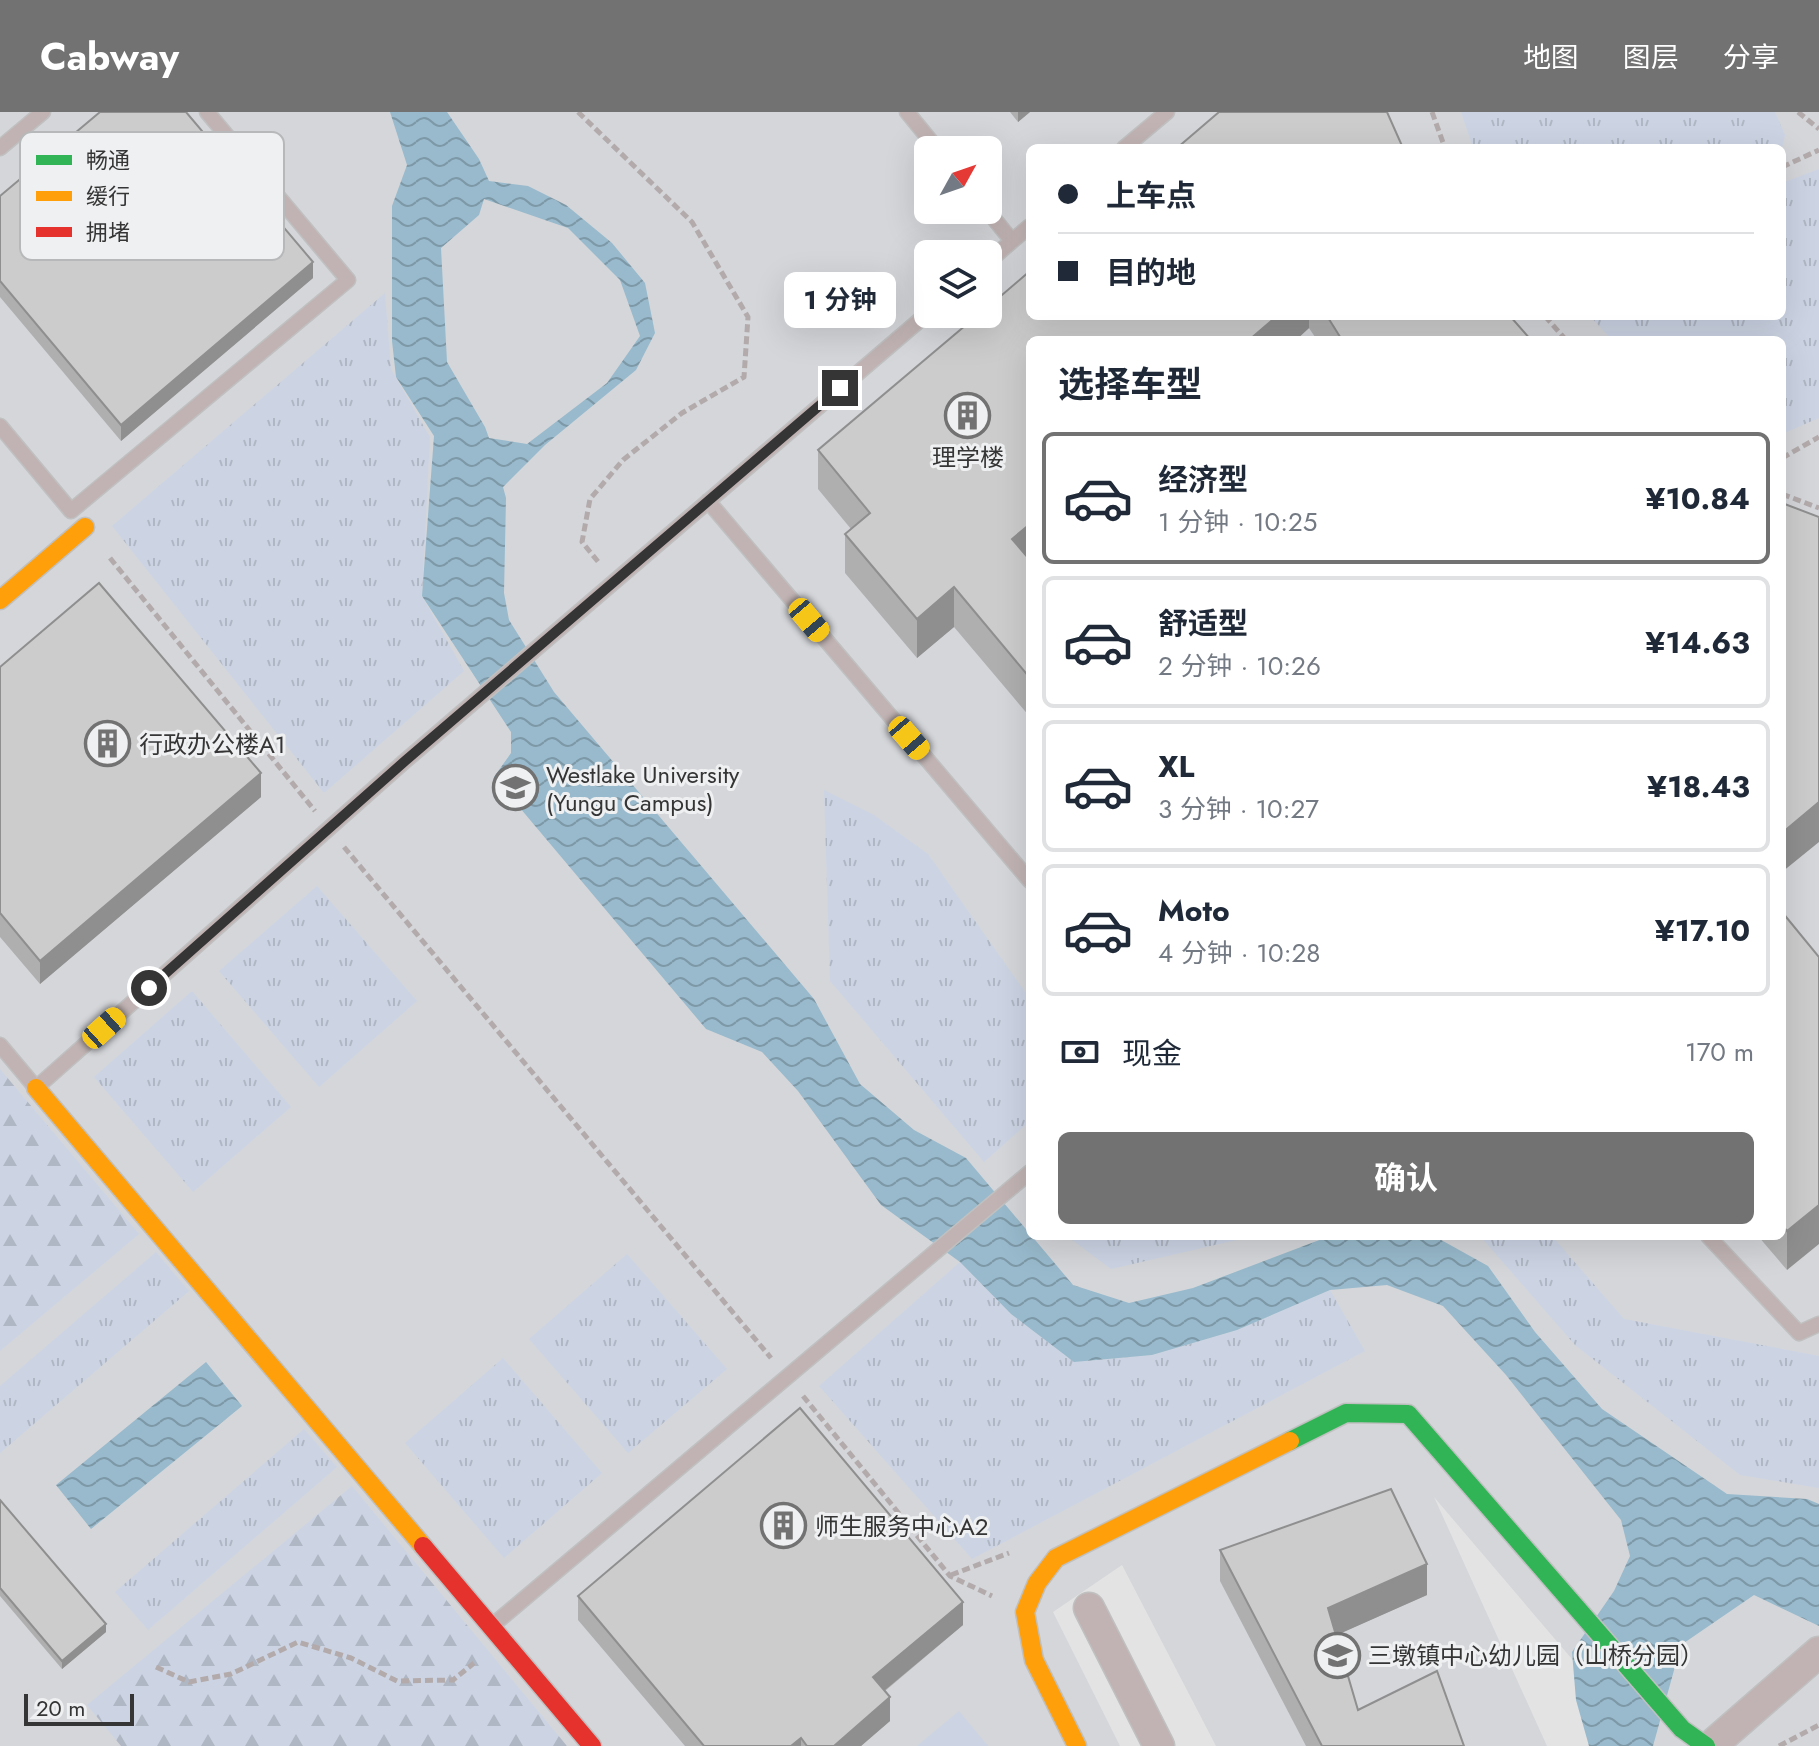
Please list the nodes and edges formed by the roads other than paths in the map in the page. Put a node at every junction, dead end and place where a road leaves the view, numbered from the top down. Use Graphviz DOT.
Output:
graph roads {
  1 [pos="43,112"];
  2 [pos="207,112"];
  3 [pos="907,112"];
  4 [pos="1167,112"];
  5 [pos="224,132"];
  6 [pos="927,136"];
  7 [pos="1129,144"];
  8 [pos="0,148"];
  9 [pos="284,204"];
  10 [pos="998,224"];
  11 [pos="1026,229"];
  12 [pos="1012,241"];
  13 [pos="1002,250"];
  14 [pos="914,325"];
  15 [pos="0,426"];
  16 [pos="708,501"];
  17 [pos="85,527"];
  18 [pos="0,600"];
  19 [pos="1026,876"];
  20 [pos="0,1045"];
  21 [pos="36,1088"];
  22 [pos="1026,1175"];
  23 [pos="1712,1240"];
  24 [pos="1819,1324"];
  25 [pos="1089,1608"];
  26 [pos="498,1632"];
  27 [pos="1817,1654"];
  28 [pos="592,1746"];
  29 [pos="1077,1746"];
  30 [pos="1159,1746"];
  31 [pos="1708,1746"];
  1 -- 8 [label="lane"];
  2 -- 5 [label="lane"];
  3 -- 6 [label="lane"];
  4 -- 7 [label="lane"];
  9 -- 15 [label="lane"];
  10 -- 12 [label="lane"];
  11 -- 12 [label="lane"];
  12 -- 13 [label="lane"];
  14 -- 16 [label="lane"];
  16 -- 19 [label="lane"];
  16 -- 21 [label="lane"];
  17 -- 18 [label="street"];
  20 -- 21 [label="lane"];
  21 -- 26 [label="street"];
  22 -- 26 [label="lane"];
  23 -- 24 [label="lane"];
  25 -- 30 [label="street"];
  26 -- 28 [label="street"];
  27 -- 31 [label="street"];
  29 -- 31 [label="street"];
}
